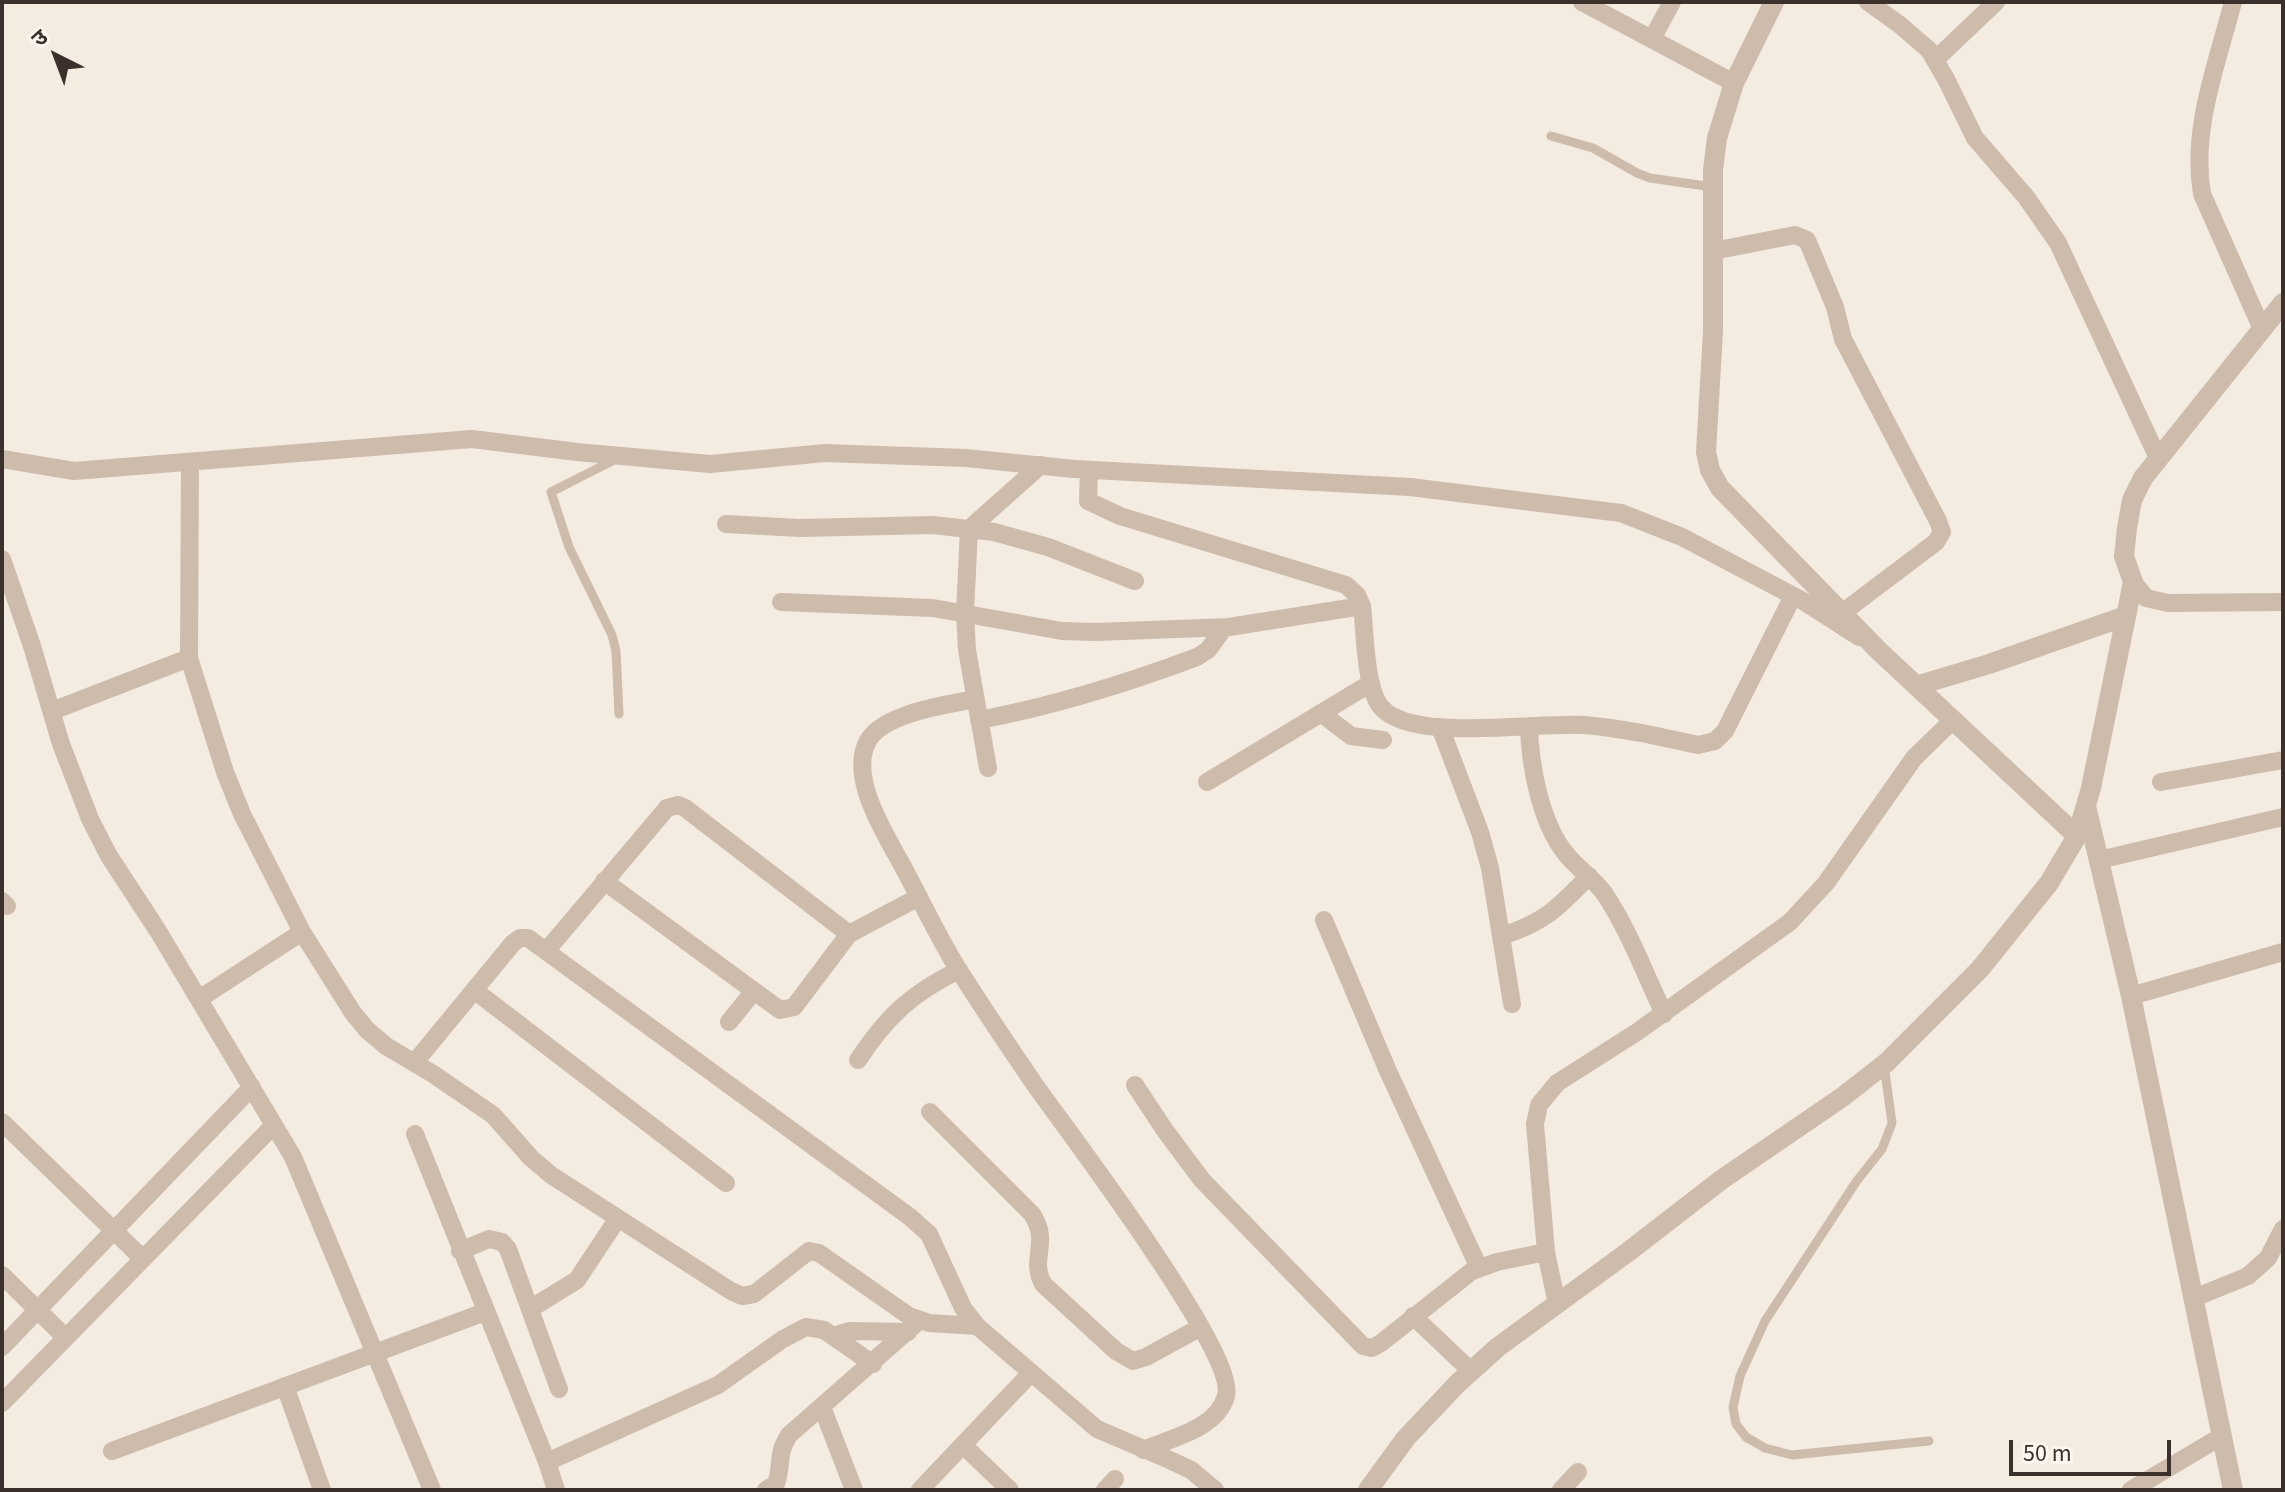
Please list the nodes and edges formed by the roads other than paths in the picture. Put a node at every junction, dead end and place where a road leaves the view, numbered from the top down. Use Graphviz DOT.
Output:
graph roads {
  1 [pos="1582,2"];
  2 [pos="1672,2"];
  3 [pos="1774,2"];
  4 [pos="1868,2"];
  5 [pos="1996,2"];
  6 [pos="2233,2"];
  7 [pos="1652,39"];
  8 [pos="1935,60"];
  9 [pos="1734,83"];
  10 [pos="1551,136"];
  11 [pos="1713,187"];
  12 [pos="1713,251"];
  13 [pos="2283,303"];
  14 [pos="2262,329"];
  15 [pos="622,456"];
  16 [pos="2158,458"];
  17 [pos="2,459"];
  18 [pos="190,463"];
  19 [pos="1041,465"];
  20 [pos="1089,470"];
  21 [pos="726,524"];
  22 [pos="969,529"];
  23 [pos="2,559"];
  24 [pos="1135,581"];
  25 [pos="2133,582"];
  26 [pos="1793,596"];
  27 [pos="781,602"];
  28 [pos="2283,602"];
  29 [pos="1362,606"];
  30 [pos="965,613"];
  31 [pos="1842,613"];
  32 [pos="2126,616"];
  33 [pos="1224,628"];
  34 [pos="1878,650"];
  35 [pos="189,658"];
  36 [pos="1371,683"];
  37 [pos="1919,685"];
  38 [pos="975,699"];
  39 [pos="52,711"];
  40 [pos="1321,713"];
  41 [pos="619,714"];
  42 [pos="979,720"];
  43 [pos="1953,720"];
  44 [pos="1529,726"];
  45 [pos="1440,727"];
  46 [pos="1383,740"];
  47 [pos="2283,760"];
  48 [pos="988,768"];
  49 [pos="1207,782"];
  50 [pos="2161,782"];
  51 [pos="2086,806"];
  52 [pos="2283,817"];
  53 [pos="2077,836"];
  54 [pos="2099,860"];
  55 [pos="1589,876"];
  56 [pos="604,881"];
  57 [pos="919,897"];
  58 [pos="1324,920"];
  59 [pos="302,932"];
  60 [pos="849,934"];
  61 [pos="1502,936"];
  62 [pos="547,950"];
  63 [pos="2283,952"];
  64 [pos="959,970"];
  65 [pos="474,990"];
  66 [pos="754,991"];
  67 [pos="2131,996"];
  68 [pos="199,999"];
  69 [pos="1512,1004"];
  70 [pos="1664,1014"];
  71 [pos="729,1022"];
  72 [pos="858,1060"];
  73 [pos="415,1062"];
  74 [pos="1884,1065"];
  75 [pos="1135,1085"];
  76 [pos="252,1087"];
  77 [pos="930,1112"];
  78 [pos="2,1122"];
  79 [pos="274,1125"];
  80 [pos="415,1134"];
  81 [pos="726,1183"];
  82 [pos="618,1218"];
  83 [pos="2283,1229"];
  84 [pos="115,1230"];
  85 [pos="460,1251"];
  86 [pos="1546,1252"];
  87 [pos="142,1258"];
  88 [pos="1479,1268"];
  89 [pos="2,1275"];
  90 [pos="2194,1298"];
  91 [pos="1557,1304"];
  92 [pos="963,1308"];
  93 [pos="530,1309"];
  94 [pos="38,1310"];
  95 [pos="485,1312"];
  96 [pos="1413,1316"];
  97 [pos="919,1325"];
  98 [pos="977,1326"];
  99 [pos="1201,1327"];
  100 [pos="833,1336"];
  101 [pos="65,1337"];
  102 [pos="2,1347"];
  103 [pos="374,1353"];
  104 [pos="873,1364"];
  105 [pos="1471,1371"];
  106 [pos="1031,1373"];
  107 [pos="285,1386"];
  108 [pos="559,1389"];
  109 [pos="2,1403"];
  110 [pos="822,1407"];
  111 [pos="2222,1436"];
  112 [pos="1929,1441"];
  113 [pos="964,1446"];
  114 [pos="1143,1450"];
  115 [pos="112,1451"];
  116 [pos="547,1462"];
  117 [pos="1578,1472"];
  118 [pos="322,1490"];
  119 [pos="432,1490"];
  120 [pos="556,1490"];
  121 [pos="766,1490"];
  122 [pos="854,1490"];
  123 [pos="920,1490"];
  124 [pos="1010,1490"];
  125 [pos="1215,1490"];
  126 [pos="1368,1490"];
  127 [pos="1561,1490"];
  128 [pos="2131,1490"];
  129 [pos="2233,1490"];
  1 -- 7 [label="street"];
  2 -- 7 [label="street"];
  3 -- 9 [label="street"];
  4 -- 8 [label="street"];
  5 -- 8 [label="street"];
  6 -- 14 [label="street"];
  7 -- 9 [label="street"];
  8 -- 16 [label="street"];
  9 -- 11 [label="street"];
  10 -- 11 [label="lane"];
  11 -- 12 [label="street"];
  12 -- 31 [label="street"];
  12 -- 31 [label="street"];
  13 -- 14 [label="street"];
  14 -- 16 [label="street"];
  15 -- 18 [label="street"];
  15 -- 19 [label="street"];
  15 -- 41 [label="lane"];
  16 -- 25 [label="street"];
  17 -- 18 [label="street"];
  18 -- 35 [label="street"];
  19 -- 20 [label="street"];
  19 -- 22 [label="street"];
  20 -- 26 [label="street"];
  20 -- 29 [label="street"];
  21 -- 22 [label="street"];
  22 -- 24 [label="street"];
  22 -- 30 [label="street"];
  23 -- 39 [label="street"];
  25 -- 28 [label="street"];
  25 -- 32 [label="street"];
  26 -- 34 [label="street"];
  26 -- 44 [label="street"];
  27 -- 30 [label="street"];
  29 -- 33 [label="street"];
  29 -- 36 [label="street"];
  30 -- 33 [label="street"];
  30 -- 38 [label="street"];
  31 -- 34 [label="street"];
  32 -- 37 [label="street"];
  32 -- 51 [label="street"];
  33 -- 42 [label="street"];
  34 -- 37 [label="street"];
  35 -- 39 [label="street"];
  35 -- 59 [label="street"];
  36 -- 40 [label="street"];
  36 -- 45 [label="street"];
  37 -- 43 [label="street"];
  38 -- 42 [label="street"];
  38 -- 57 [label="street"];
  39 -- 68 [label="street"];
  40 -- 46 [label="street"];
  40 -- 49 [label="street"];
  42 -- 48 [label="street"];
  43 -- 53 [label="street"];
  43 -- 70 [label="street"];
  44 -- 45 [label="street"];
  44 -- 55 [label="street"];
  45 -- 61 [label="street"];
  47 -- 50 [label="street"];
  51 -- 53 [label="street"];
  51 -- 54 [label="street"];
  52 -- 54 [label="street"];
  53 -- 74 [label="street"];
  54 -- 67 [label="street"];
  55 -- 61 [label="street"];
  55 -- 70 [label="street"];
  56 -- 60 [label="street"];
  56 -- 62 [label="street"];
  56 -- 66 [label="street"];
  57 -- 60 [label="street"];
  57 -- 64 [label="street"];
  58 -- 88 [label="street"];
  59 -- 68 [label="street"];
  59 -- 73 [label="street"];
  60 -- 66 [label="street"];
  61 -- 69 [label="street"];
  62 -- 65 [label="street"];
  62 -- 92 [label="street"];
  63 -- 67 [label="street"];
  64 -- 72 [label="street"];
  64 -- 99 [label="street"];
  65 -- 73 [label="street"];
  65 -- 81 [label="street"];
  66 -- 71 [label="street"];
  67 -- 90 [label="street"];
  68 -- 76 [label="street"];
  70 -- 86 [label="street"];
  73 -- 82 [label="street"];
  74 -- 91 [label="street"];
  74 -- 112 [label="lane"];
  75 -- 96 [label="street"];
  76 -- 79 [label="street"];
  76 -- 84 [label="street"];
  77 -- 99 [label="street"];
  78 -- 84 [label="street"];
  79 -- 87 [label="street"];
  79 -- 103 [label="street"];
  80 -- 85 [label="street"];
  82 -- 93 [label="street"];
  82 -- 97 [label="street"];
  83 -- 90 [label="street"];
  84 -- 87 [label="street"];
  84 -- 94 [label="street"];
  85 -- 93 [label="street"];
  85 -- 95 [label="street"];
  86 -- 88 [label="street"];
  86 -- 91 [label="street"];
  87 -- 101 [label="street"];
  88 -- 96 [label="street"];
  89 -- 94 [label="street"];
  90 -- 111 [label="street"];
  91 -- 105 [label="street"];
  92 -- 97 [label="street"];
  92 -- 98 [label="street"];
  93 -- 108 [label="street"];
  94 -- 101 [label="street"];
  94 -- 102 [label="street"];
  95 -- 103 [label="street"];
  95 -- 116 [label="street"];
  96 -- 105 [label="street"];
  97 -- 98 [label="street"];
  97 -- 100 [label="street"];
  97 -- 104 [label="street"];
  98 -- 106 [label="street"];
  99 -- 114 [label="street"];
  100 -- 104 [label="street"];
  100 -- 116 [label="street"];
  101 -- 109 [label="street"];
  103 -- 107 [label="street"];
  103 -- 119 [label="street"];
  104 -- 110 [label="street"];
  105 -- 126 [label="street"];
  106 -- 113 [label="street"];
  106 -- 114 [label="street"];
  107 -- 115 [label="street"];
  107 -- 118 [label="street"];
  110 -- 121 [label="street"];
  110 -- 122 [label="street"];
  111 -- 128 [label="street"];
  111 -- 129 [label="street"];
  113 -- 123 [label="street"];
  113 -- 124 [label="street"];
  114 -- 125 [label="street"];
  116 -- 120 [label="street"];
  117 -- 127 [label="street"];
}
